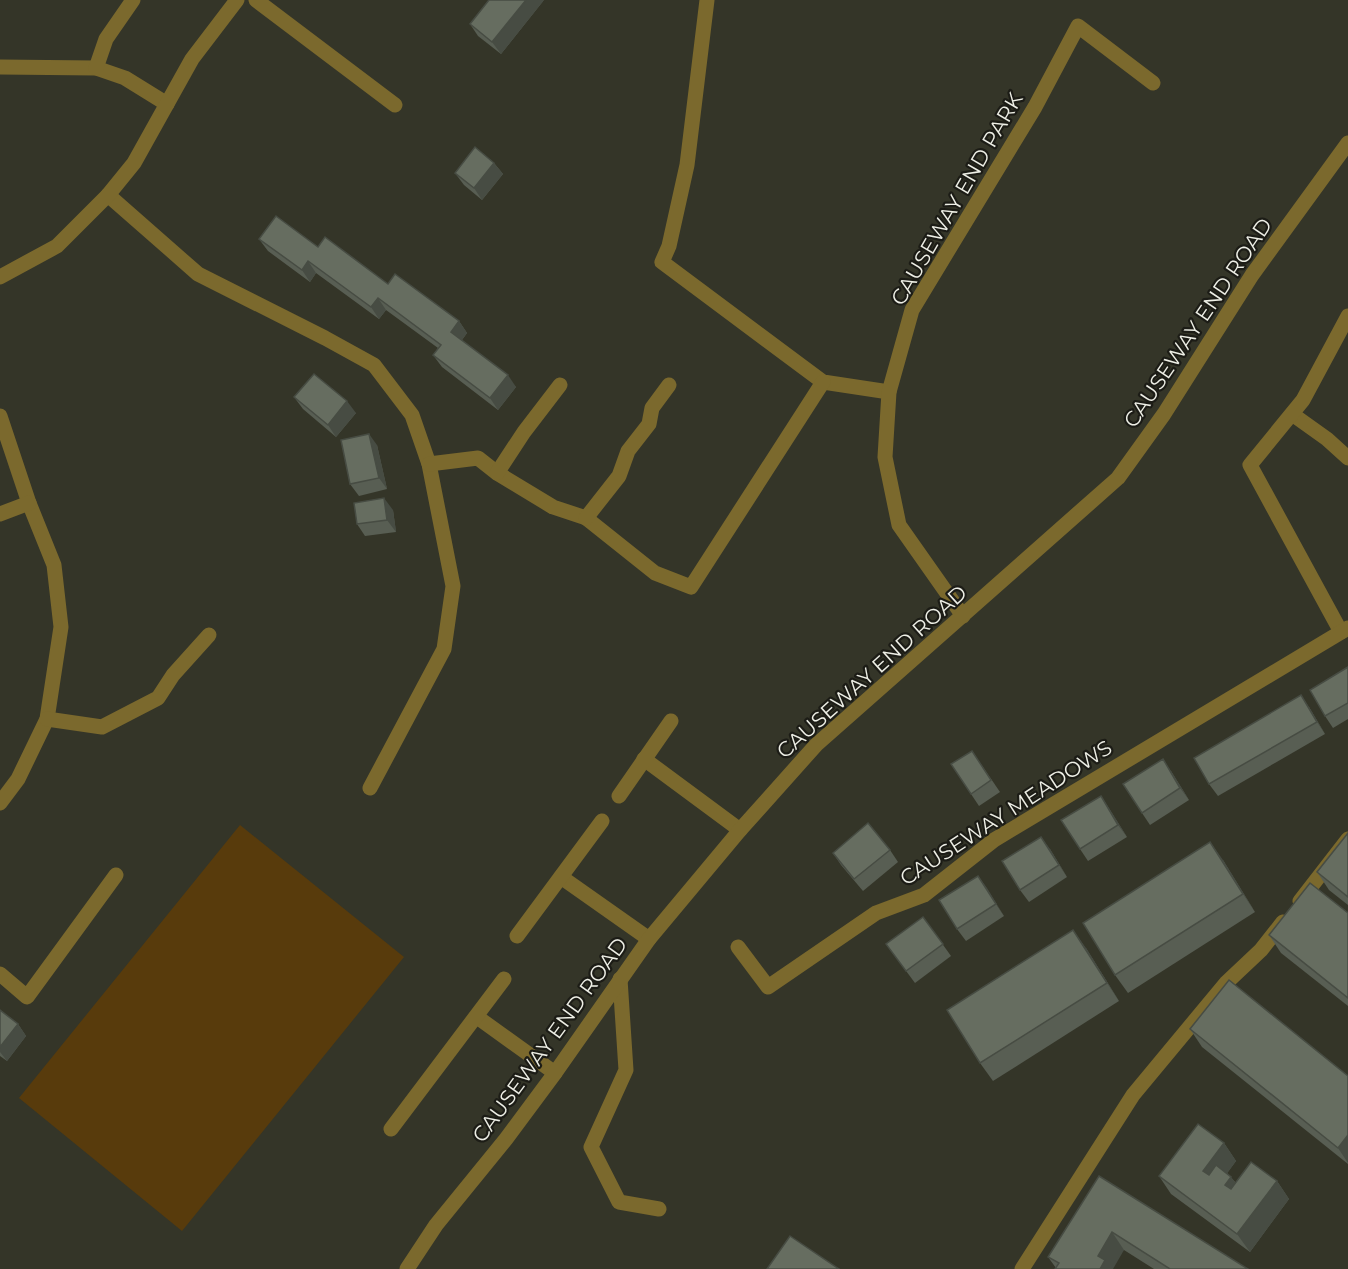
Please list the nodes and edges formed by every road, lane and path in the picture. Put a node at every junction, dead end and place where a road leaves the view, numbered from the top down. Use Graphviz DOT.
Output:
graph roads {
  1 [pos="133,0"];
  2 [pos="237,0"];
  3 [pos="256,0"];
  4 [pos="707,0"];
  5 [pos="0,67"];
  6 [pos="96,68"];
  7 [pos="1153,83"];
  8 [pos="167,104"];
  9 [pos="395,105"];
  10 [pos="1348,143"];
  11 [pos="108,195"];
  12 [pos="0,277"];
  13 [pos="1348,316"];
  14 [pos="823,382"];
  15 [pos="560,385"];
  16 [pos="669,385"];
  17 [pos="890,392"];
  18 [pos="1292,414"];
  19 [pos="0,416"];
  20 [pos="1348,458"];
  21 [pos="429,464"];
  22 [pos="497,473"];
  23 [pos="29,503"];
  24 [pos="0,514"];
  25 [pos="586,518"];
  26 [pos="963,616"];
  27 [pos="1345,630"];
  28 [pos="209,636"];
  29 [pos="47,720"];
  30 [pos="671,720"];
  31 [pos="644,759"];
  32 [pos="370,788"];
  33 [pos="619,796"];
  34 [pos="0,803"];
  35 [pos="602,821"];
  36 [pos="740,830"];
  37 [pos="1348,839"];
  38 [pos="116,875"];
  39 [pos="561,877"];
  40 [pos="517,936"];
  41 [pos="649,939"];
  42 [pos="738,947"];
  43 [pos="0,974"];
  44 [pos="504,979"];
  45 [pos="620,979"];
  46 [pos="477,1017"];
  47 [pos="555,1073"];
  48 [pos="392,1129"];
  49 [pos="659,1209"];
  50 [pos="407,1269"];
  51 [pos="1022,1269"];
  1 -- 6 [label="street"];
  2 -- 8 [label="street"];
  3 -- 9 [label="street"];
  4 -- 14 [label="street"];
  5 -- 6 [label="street"];
  6 -- 8 [label="street"];
  7 -- 17 [label="street, CAUSEWAY END PARK"];
  8 -- 11 [label="street"];
  10 -- 26 [label="street, CAUSEWAY END ROAD"];
  11 -- 12 [label="street"];
  11 -- 21 [label="street"];
  13 -- 18 [label="street, CAUSEWAY MEADOWS"];
  14 -- 17 [label="street"];
  14 -- 25 [label="street"];
  15 -- 22 [label="street"];
  16 -- 25 [label="street"];
  17 -- 26 [label="street, CAUSEWAY END PARK"];
  18 -- 20 [label="street"];
  18 -- 27 [label="street, CAUSEWAY MEADOWS"];
  19 -- 23 [label="street"];
  21 -- 22 [label="street"];
  21 -- 32 [label="street"];
  22 -- 25 [label="street"];
  23 -- 24 [label="street"];
  23 -- 29 [label="street"];
  26 -- 36 [label="street, CAUSEWAY END ROAD"];
  27 -- 42 [label="street, CAUSEWAY MEADOWS"];
  28 -- 29 [label="street"];
  29 -- 34 [label="street"];
  30 -- 31 [label="street"];
  31 -- 33 [label="street"];
  31 -- 36 [label="street"];
  35 -- 39 [label="street"];
  36 -- 41 [label="street, CAUSEWAY END ROAD"];
  37 -- 51 [label="street"];
  38 -- 43 [label="street"];
  39 -- 40 [label="street"];
  39 -- 41 [label="street"];
  41 -- 45 [label="street, CAUSEWAY END ROAD"];
  44 -- 46 [label="street"];
  45 -- 47 [label="street, CAUSEWAY END ROAD"];
  45 -- 49 [label="street"];
  46 -- 47 [label="street"];
  46 -- 48 [label="street"];
  47 -- 50 [label="street, CAUSEWAY END ROAD"];
}
